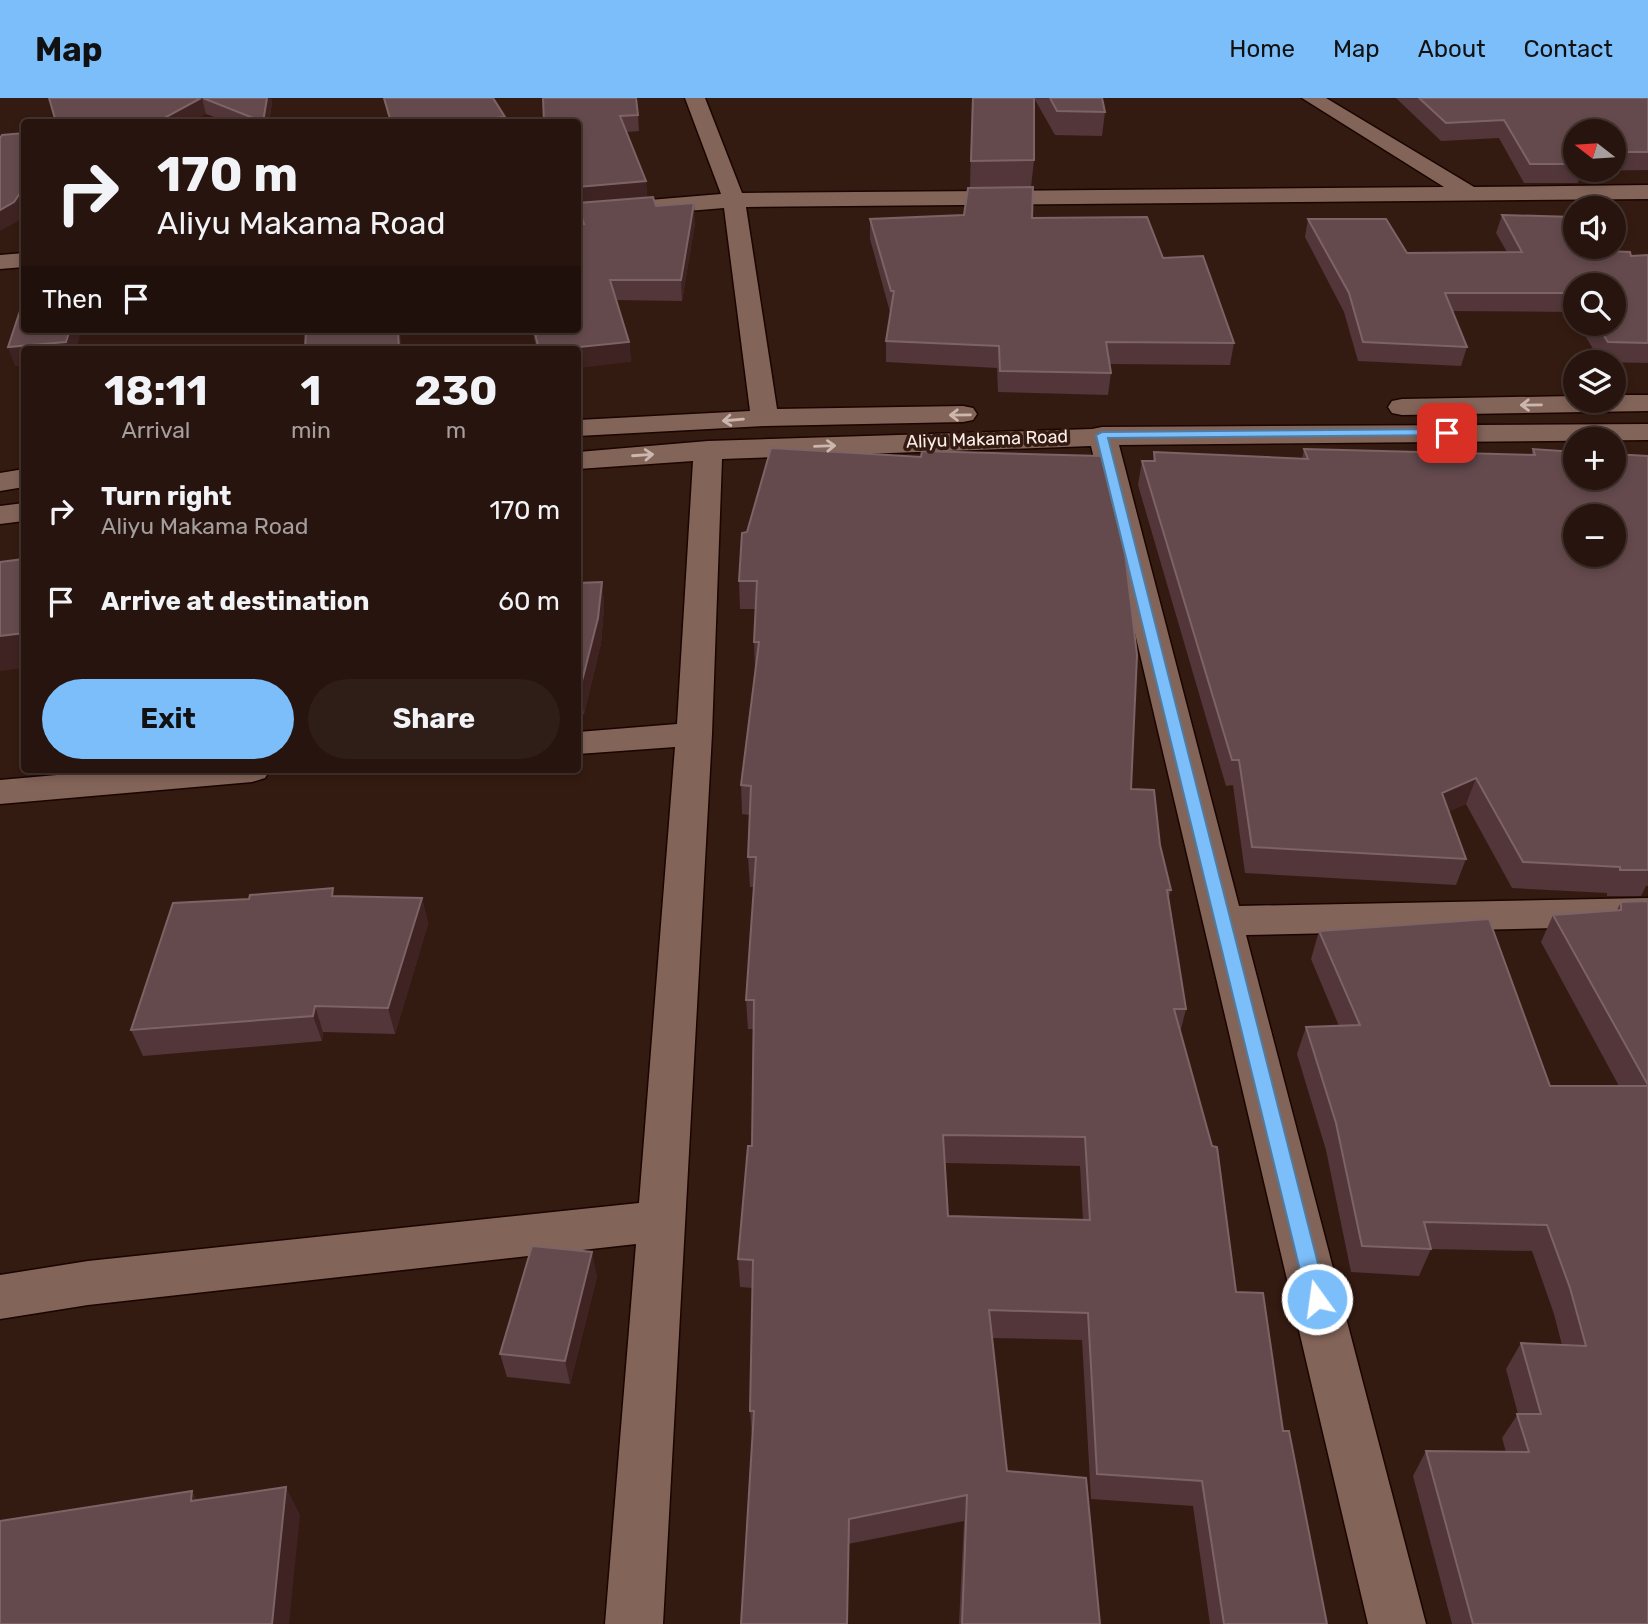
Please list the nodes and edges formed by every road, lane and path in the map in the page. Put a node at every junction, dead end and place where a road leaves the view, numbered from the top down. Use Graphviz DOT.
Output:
graph roads {
  1 [pos="695,98"];
  2 [pos="1312,98"];
  3 [pos="1467,192"];
  4 [pos="1648,192"];
  5 [pos="734,200"];
  6 [pos="581,214"];
  7 [pos="21,260"];
  8 [pos="0,262"];
  9 [pos="1626,403"];
  10 [pos="1648,403"];
  11 [pos="1563,404"];
  12 [pos="1380,407"];
  13 [pos="1310,408"];
  14 [pos="989,414"];
  15 [pos="1017,414"];
  16 [pos="765,418"];
  17 [pos="581,428"];
  18 [pos="1563,432"];
  19 [pos="1626,432"];
  20 [pos="1648,432"];
  21 [pos="1102,435"];
  22 [pos="708,450"];
  23 [pos="581,460"];
  24 [pos="21,478"];
  25 [pos="0,482"];
  26 [pos="21,512"];
  27 [pos="0,516"];
  28 [pos="694,734"];
  29 [pos="581,743"];
  30 [pos="217,773"];
  31 [pos="0,792"];
  32 [pos="1648,912"];
  33 [pos="1224,921"];
  34 [pos="662,1221"];
  35 [pos="0,1297"];
  36 [pos="635,1624"];
  37 [pos="1397,1624"];
  1 -- 5 [label="street"];
  2 -- 3 [label="street"];
  3 -- 4 [label="street"];
  3 -- 5 [label="street"];
  5 -- 6 [label="street"];
  5 -- 16 [label="street"];
  7 -- 8 [label="street"];
  9 -- 10 [label="street"];
  11 -- 12 [label="street, one-way"];
  13 -- 15 [label="street, Aliyu Makama Road"];
  14 -- 16 [label="street, Aliyu Makama Road, one-way"];
  16 -- 17 [label="street, Aliyu Makama Road, one-way"];
  18 -- 21 [label="street, Aliyu Makama Road"];
  19 -- 20 [label="street, Aliyu Makama Road"];
  22 -- 21 [label="street, Aliyu Makama Road, one-way"];
  21 -- 33 [label="street"];
  23 -- 22 [label="street, Aliyu Makama Road, one-way"];
  22 -- 28 [label="street"];
  24 -- 25 [label="street"];
  26 -- 27 [label="street"];
  28 -- 29 [label="street"];
  28 -- 34 [label="street"];
  30 -- 31 [label="street"];
  32 -- 33 [label="street"];
  33 -- 37 [label="street"];
  34 -- 35 [label="street"];
  34 -- 36 [label="street"];
}
